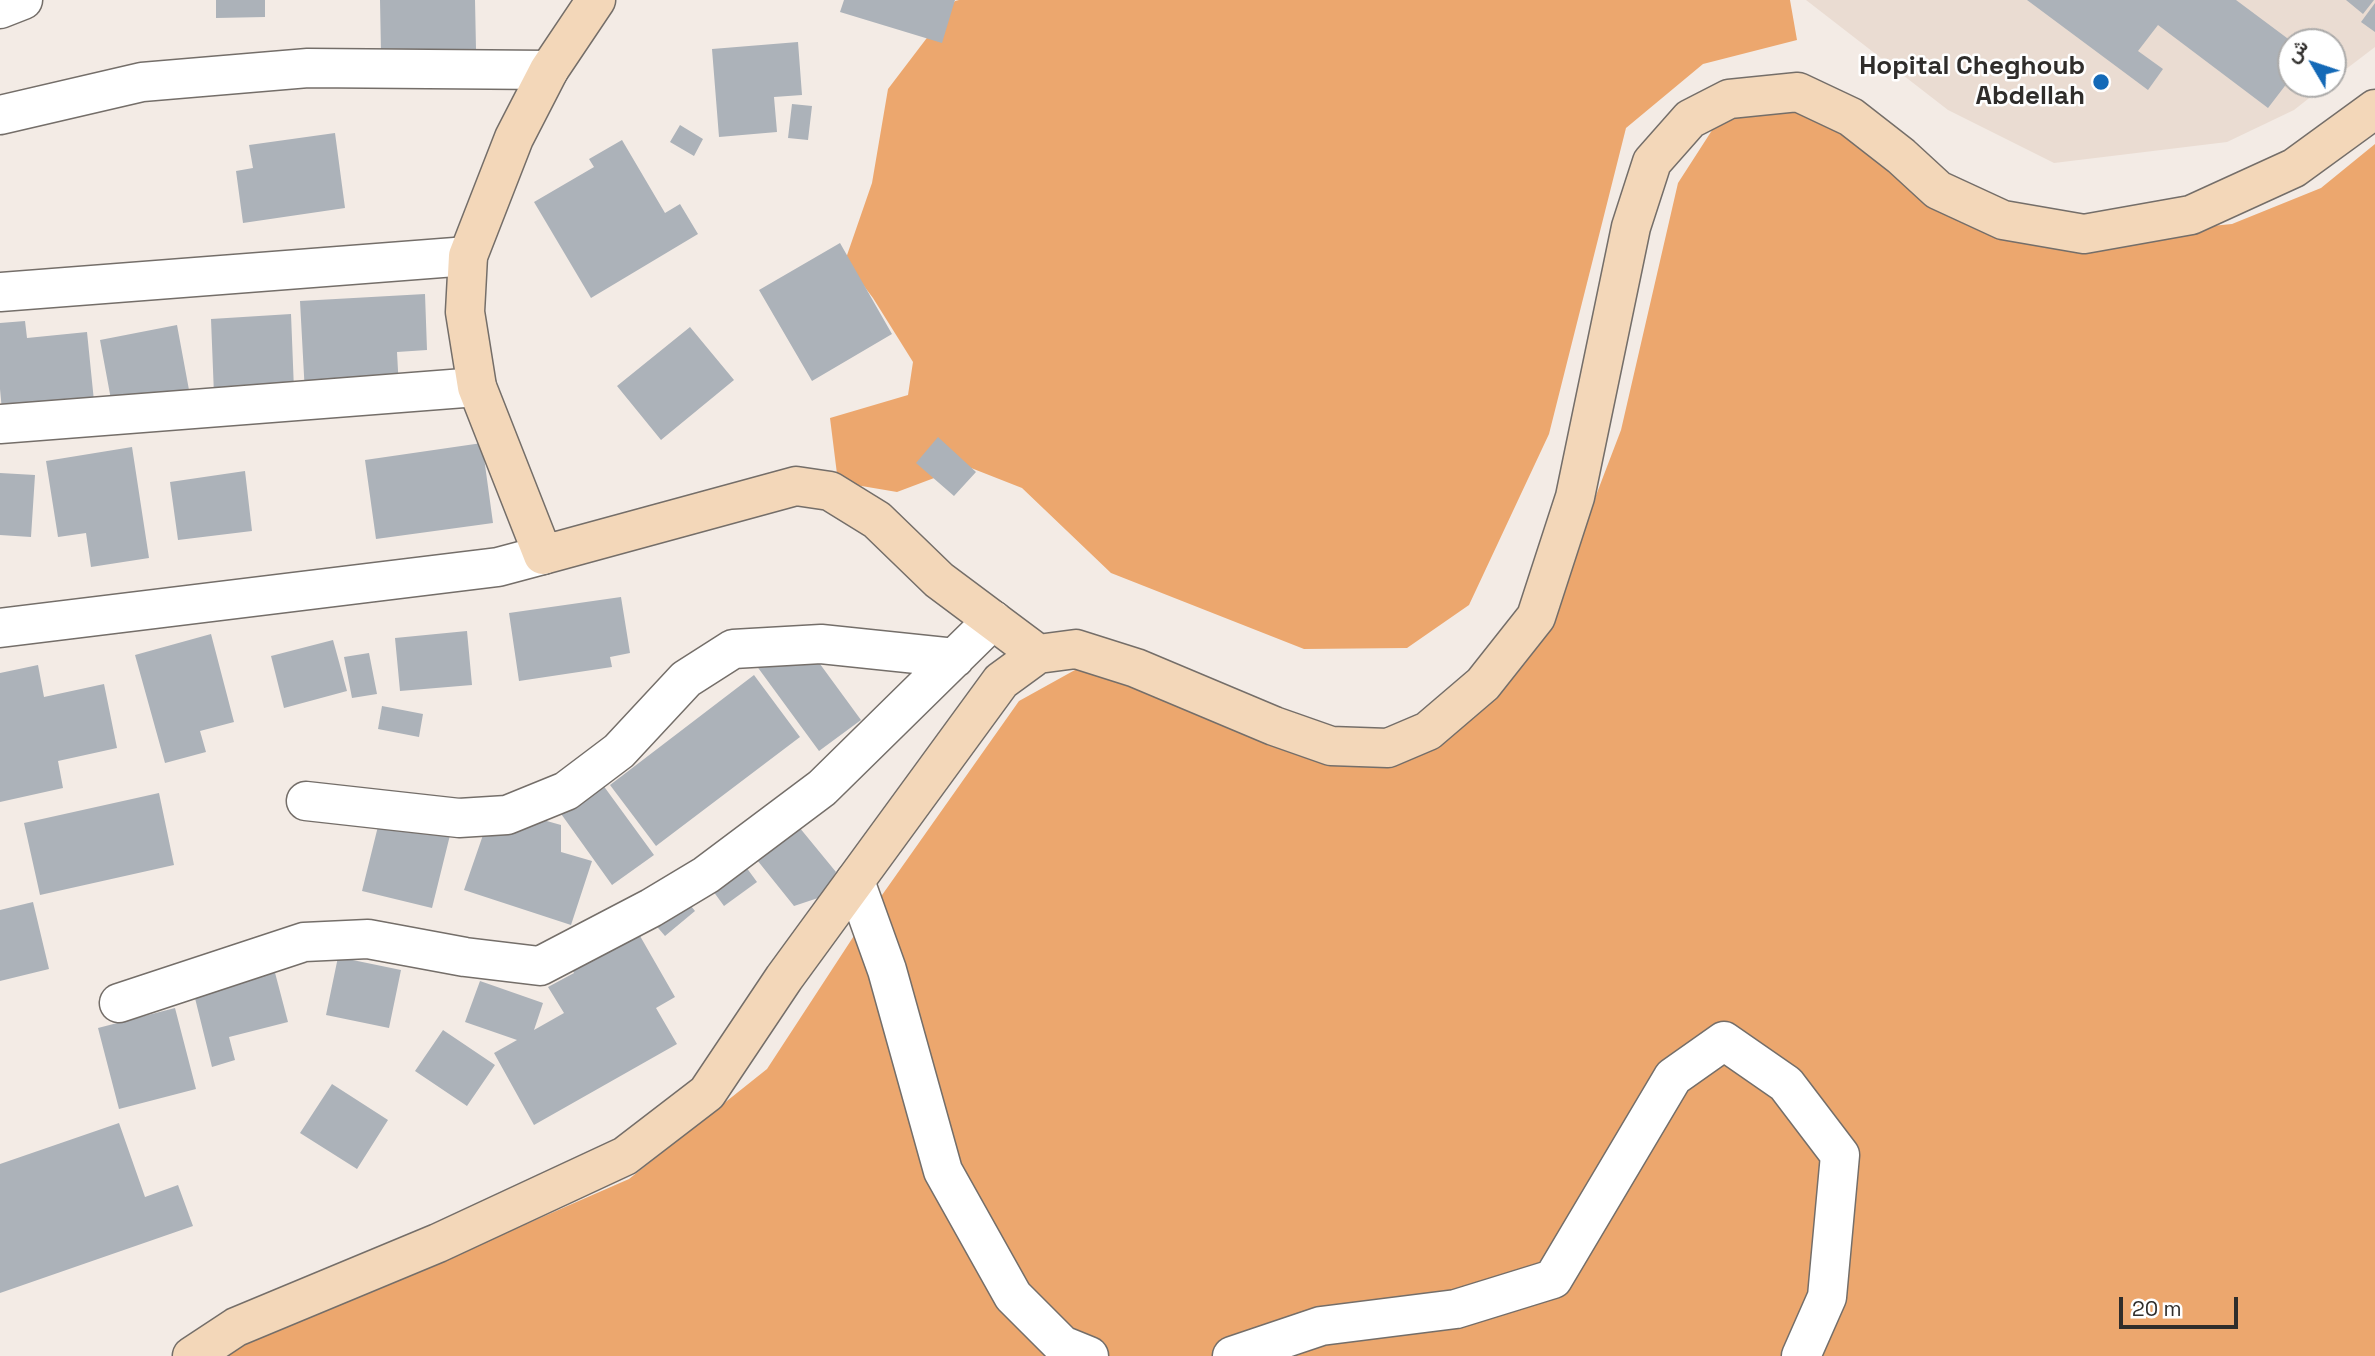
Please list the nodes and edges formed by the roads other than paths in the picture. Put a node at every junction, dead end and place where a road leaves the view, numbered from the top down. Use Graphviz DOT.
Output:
graph roads {
  1 [pos="23,0"];
  2 [pos="596,0"];
  3 [pos="0,9"];
  4 [pos="549,70"];
  5 [pos="2375,109"];
  6 [pos="0,115"];
  7 [pos="468,256"];
  8 [pos="0,292"];
  9 [pos="477,387"];
  10 [pos="0,424"];
  11 [pos="543,555"];
  12 [pos="993,620"];
  13 [pos="0,628"];
  14 [pos="1038,654"];
  15 [pos="955,658"];
  16 [pos="306,801"];
  17 [pos="855,881"];
  18 [pos="119,1003"];
  19 [pos="192,1356"];
  20 [pos="1089,1356"];
  21 [pos="1232,1356"];
  22 [pos="1801,1356"];
  1 -- 3 [label="street"];
  2 -- 4 [label="main road"];
  4 -- 6 [label="street"];
  4 -- 7 [label="main road"];
  5 -- 14 [label="main road"];
  7 -- 8 [label="street"];
  7 -- 9 [label="main road"];
  9 -- 10 [label="street"];
  9 -- 11 [label="main road"];
  11 -- 12 [label="main road"];
  11 -- 13 [label="street"];
  12 -- 14 [label="main road"];
  12 -- 15 [label="street"];
  14 -- 17 [label="main road"];
  15 -- 16 [label="street"];
  15 -- 18 [label="street"];
  17 -- 19 [label="main road"];
  17 -- 20 [label="street"];
  21 -- 22 [label="street"];
}
